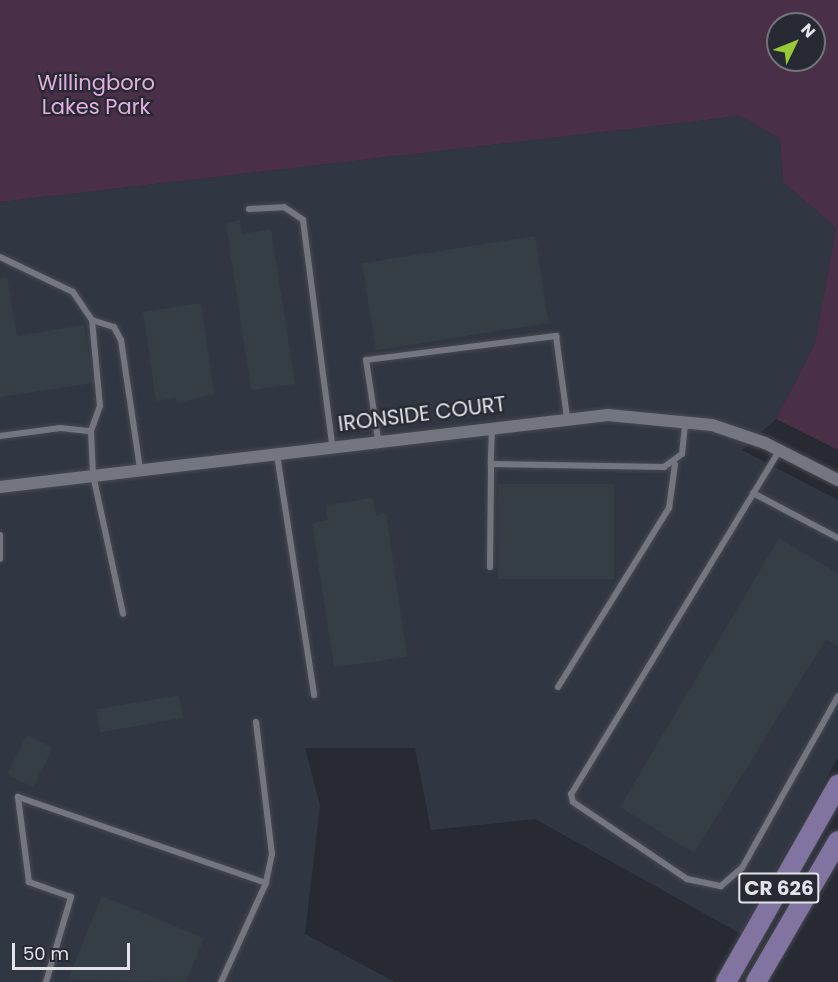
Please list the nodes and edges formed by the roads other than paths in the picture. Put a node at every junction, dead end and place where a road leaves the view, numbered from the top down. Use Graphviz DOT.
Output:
graph roads {
  1 [pos="249,209"];
  2 [pos="2,257"];
  3 [pos="92,320"];
  4 [pos="567,417"];
  5 [pos="686,419"];
  6 [pos="492,424"];
  7 [pos="91,431"];
  8 [pos="0,436"];
  9 [pos="378,438"];
  10 [pos="332,444"];
  11 [pos="779,450"];
  12 [pos="276,451"];
  13 [pos="491,464"];
  14 [pos="675,464"];
  15 [pos="140,469"];
  16 [pos="93,475"];
  17 [pos="838,480"];
  18 [pos="0,487"];
  19 [pos="753,493"];
  20 [pos="0,535"];
  21 [pos="838,538"];
  22 [pos="0,559"];
  23 [pos="490,567"];
  24 [pos="123,614"];
  25 [pos="558,687"];
  26 [pos="314,695"];
  27 [pos="838,696"];
  28 [pos="256,722"];
  29 [pos="838,785"];
  30 [pos="838,841"];
  31 [pos="266,883"];
  32 [pos="46,982"];
  33 [pos="221,982"];
  34 [pos="726,982"];
  35 [pos="756,982"];
  1 -- 10 [label="lane"];
  2 -- 3 [label="lane"];
  3 -- 7 [label="lane"];
  3 -- 15 [label="lane"];
  4 -- 5 [label="street, IRONSIDE COURT"];
  4 -- 6 [label="street, IRONSIDE COURT"];
  4 -- 9 [label="lane"];
  5 -- 11 [label="street, IRONSIDE COURT"];
  5 -- 14 [label="lane"];
  6 -- 9 [label="street, IRONSIDE COURT"];
  6 -- 13 [label="lane"];
  7 -- 8 [label="lane"];
  7 -- 16 [label="lane"];
  9 -- 10 [label="street, IRONSIDE COURT"];
  10 -- 12 [label="street, IRONSIDE COURT"];
  11 -- 17 [label="street, IRONSIDE COURT"];
  11 -- 19 [label="lane"];
  12 -- 15 [label="street, IRONSIDE COURT"];
  12 -- 26 [label="lane"];
  13 -- 14 [label="lane"];
  13 -- 23 [label="lane"];
  14 -- 25 [label="lane"];
  15 -- 16 [label="street, IRONSIDE COURT"];
  16 -- 18 [label="street, IRONSIDE COURT"];
  16 -- 24 [label="lane"];
  19 -- 21 [label="lane"];
  19 -- 27 [label="lane"];
  20 -- 22 [label="lane"];
  28 -- 31 [label="lane"];
  29 -- 34 [label="main road, CR 626"];
  30 -- 35 [label="main road, CR 626"];
  31 -- 32 [label="lane"];
  31 -- 33 [label="lane"];
}
